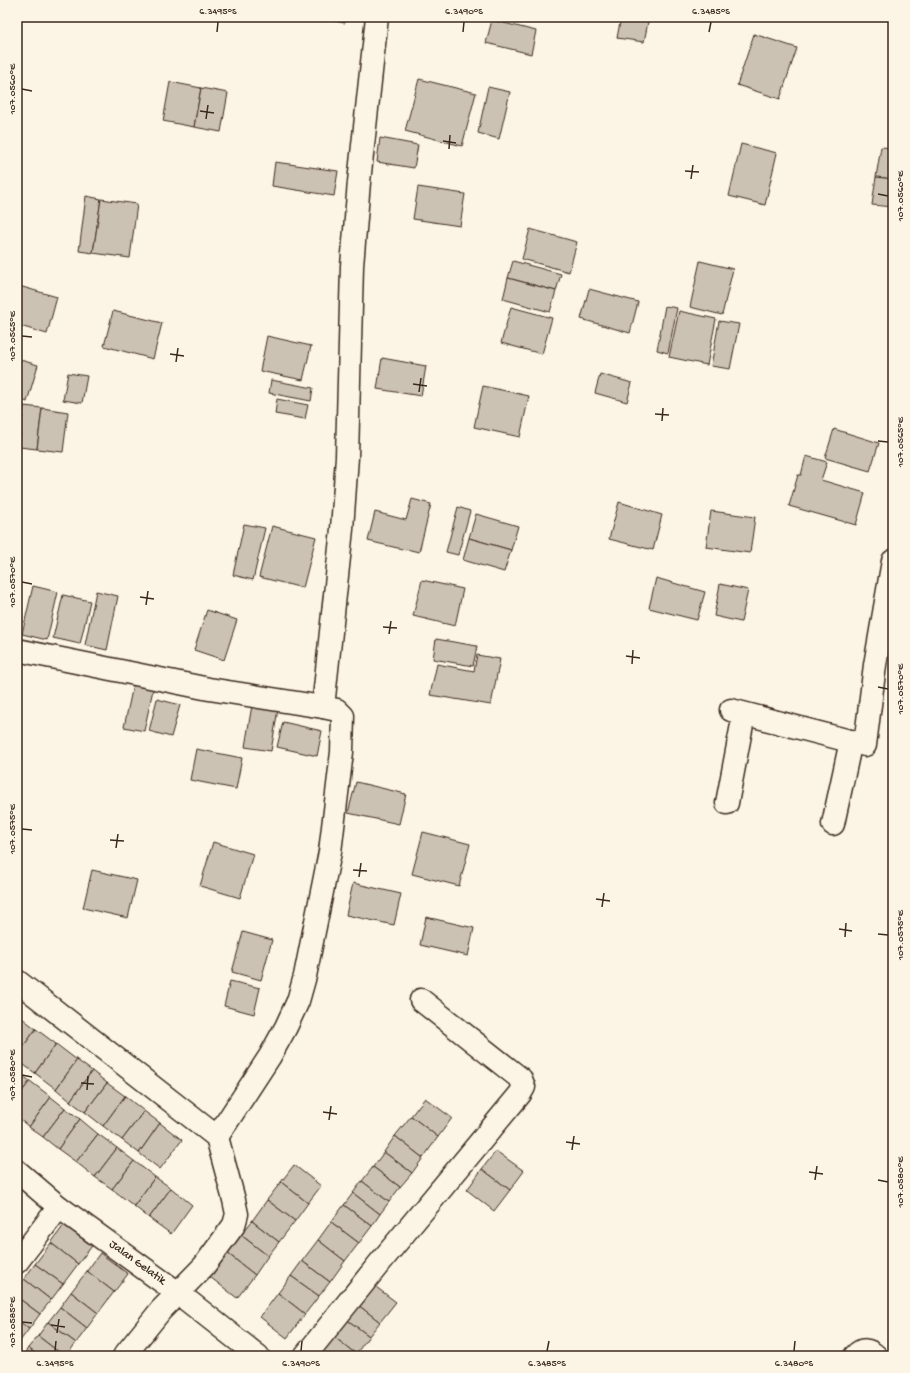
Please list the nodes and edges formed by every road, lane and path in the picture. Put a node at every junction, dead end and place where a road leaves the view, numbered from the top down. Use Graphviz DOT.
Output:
graph roads {
  1 [pos="377,17"];
  2 [pos="893,560"];
  3 [pos="17,650"];
  4 [pos="324,707"];
  5 [pos="851,741"];
  6 [pos="727,803"];
  7 [pos="833,824"];
  8 [pos="17,981"];
  9 [pos="422,1000"];
  10 [pos="217,1137"];
  11 [pos="17,1171"];
  12 [pos="59,1207"];
  13 [pos="17,1262"];
  14 [pos="178,1293"];
  15 [pos="124,1356"];
  16 [pos="258,1356"];
  17 [pos="305,1356"];
  1 -- 4 [label="street"];
  2 -- 5 [label="street"];
  3 -- 4 [label="street"];
  4 -- 10 [label="street"];
  5 -- 6 [label="street"];
  5 -- 7 [label="street"];
  8 -- 10 [label="street"];
  9 -- 17 [label="street"];
  10 -- 14 [label="street"];
  11 -- 12 [label="street, Jalan Gelatik"];
  12 -- 13 [label="street"];
  12 -- 14 [label="street, Jalan Gelatik"];
  14 -- 15 [label="street"];
  14 -- 16 [label="street, Jalan Gelatik"];
}
